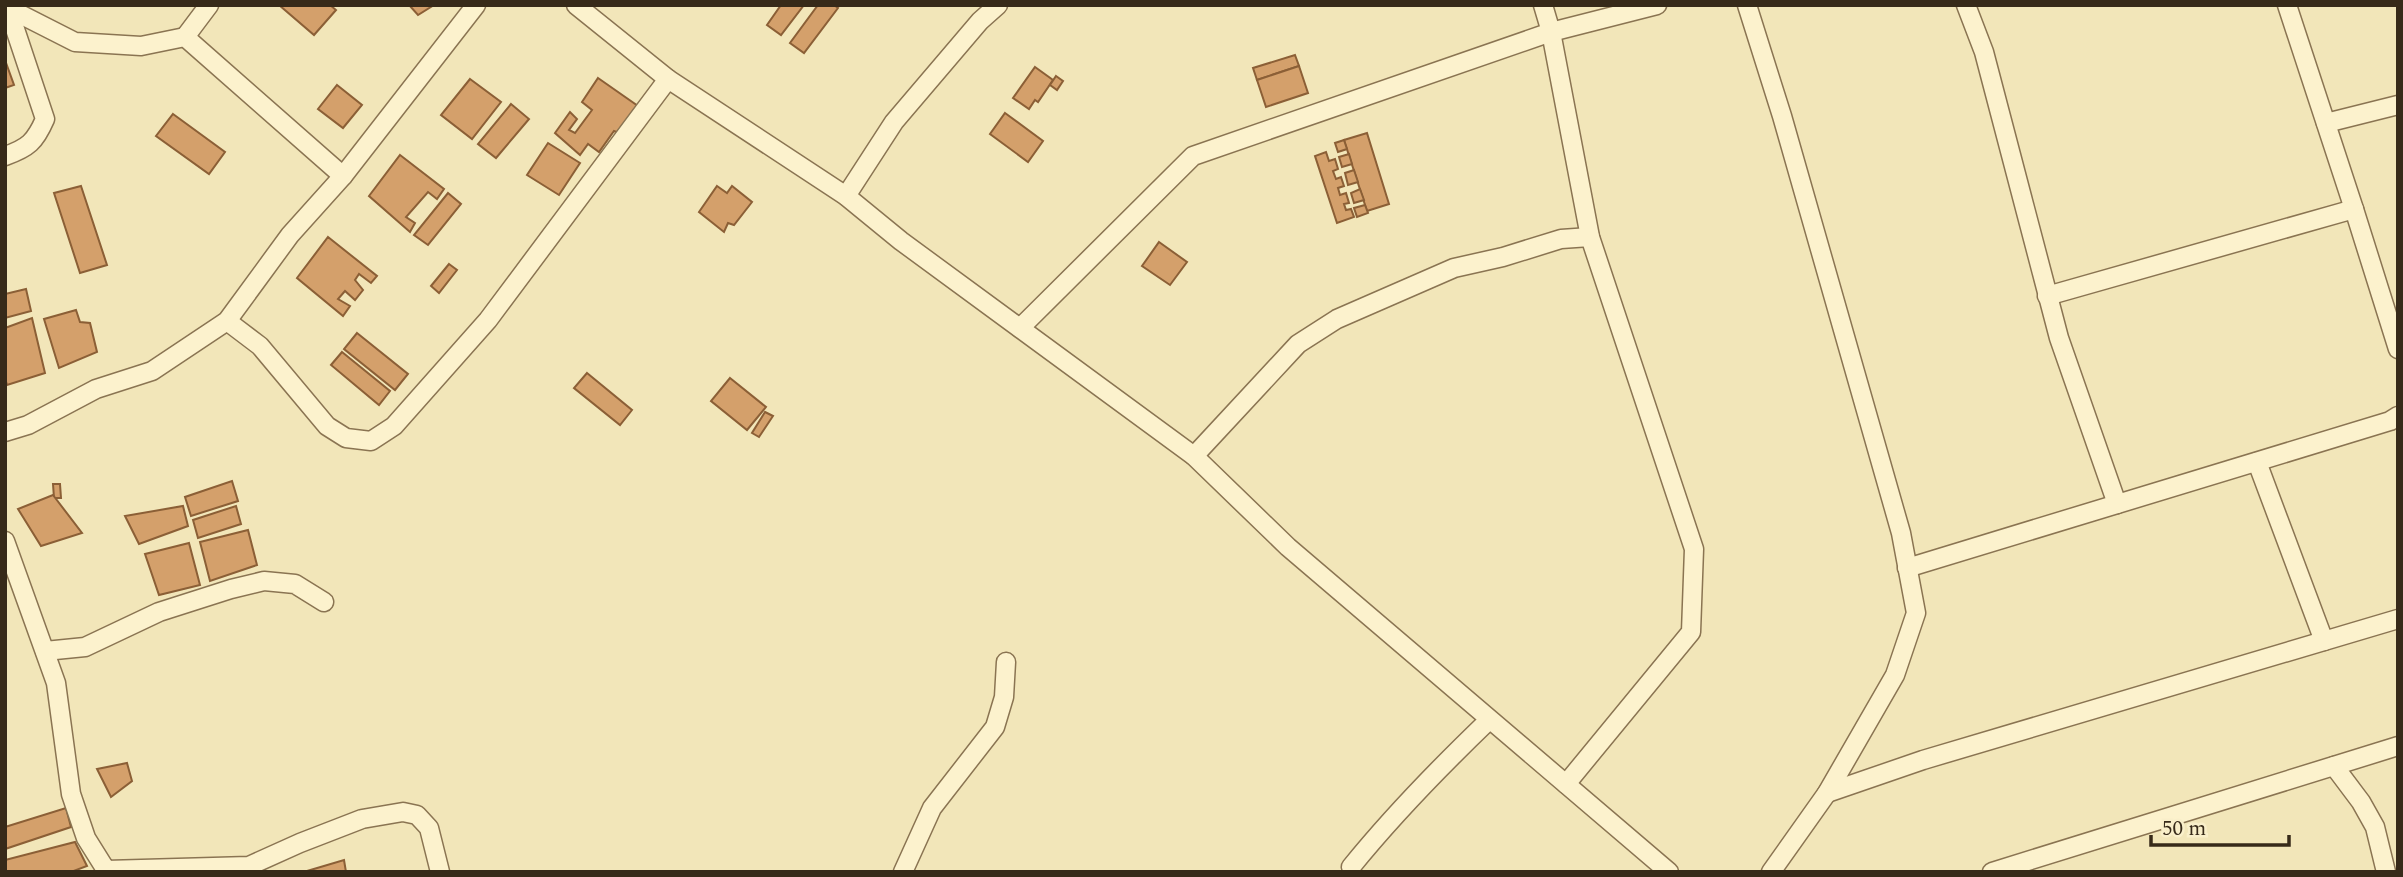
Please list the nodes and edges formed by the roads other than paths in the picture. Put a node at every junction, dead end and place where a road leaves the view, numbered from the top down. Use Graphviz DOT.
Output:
graph roads {
  1 [pos="209,5"];
  2 [pos="476,5"];
  3 [pos="576,5"];
  4 [pos="1543,5"];
  5 [pos="1657,5"];
  6 [pos="1747,5"];
  7 [pos="1966,5"];
  8 [pos="2287,5"];
  9 [pos="7,7"];
  10 [pos="990,8"];
  11 [pos="1551,32"];
  12 [pos="185,37"];
  13 [pos="668,79"];
  14 [pos="2398,105"];
  15 [pos="2326,123"];
  16 [pos="5,156"];
  17 [pos="343,176"];
  18 [pos="846,197"];
  19 [pos="2354,209"];
  20 [pos="1590,237"];
  21 [pos="2048,296"];
  22 [pos="227,321"];
  23 [pos="1020,328"];
  24 [pos="2398,349"];
  25 [pos="2398,416"];
  26 [pos="5,432"];
  27 [pos="1194,456"];
  28 [pos="2257,462"];
  29 [pos="2117,504"];
  30 [pos="5,541"];
  31 [pos="1907,568"];
  32 [pos="324,602"];
  33 [pos="2398,619"];
  34 [pos="2324,641"];
  35 [pos="45,651"];
  36 [pos="1006,662"];
  37 [pos="1489,720"];
  38 [pos="2398,746"];
  39 [pos="2333,766"];
  40 [pos="1566,784"];
  41 [pos="1827,793"];
  42 [pos="1351,867"];
  43 [pos="104,871"];
  44 [pos="440,872"];
  45 [pos="904,872"];
  46 [pos="1669,872"];
  47 [pos="1771,872"];
  48 [pos="1992,872"];
  49 [pos="2386,872"];
  1 -- 12 [label="street"];
  2 -- 17 [label="street"];
  3 -- 13 [label="street"];
  4 -- 11 [label="street"];
  5 -- 11 [label="street"];
  6 -- 31 [label="street"];
  7 -- 21 [label="street"];
  8 -- 15 [label="street"];
  9 -- 12 [label="street"];
  9 -- 16 [label="street"];
  10 -- 18 [label="street"];
  11 -- 20 [label="street"];
  11 -- 23 [label="street"];
  12 -- 17 [label="street"];
  13 -- 18 [label="street"];
  13 -- 22 [label="street"];
  14 -- 15 [label="street"];
  15 -- 19 [label="street"];
  17 -- 22 [label="street"];
  18 -- 23 [label="street"];
  19 -- 21 [label="street"];
  19 -- 24 [label="street"];
  20 -- 27 [label="street"];
  20 -- 40 [label="street"];
  21 -- 29 [label="street"];
  22 -- 26 [label="street"];
  23 -- 27 [label="street"];
  25 -- 28 [label="street"];
  27 -- 37 [label="street"];
  28 -- 29 [label="street"];
  28 -- 34 [label="street"];
  29 -- 31 [label="street"];
  30 -- 35 [label="street"];
  31 -- 41 [label="street"];
  32 -- 35 [label="street"];
  33 -- 34 [label="street"];
  34 -- 41 [label="street"];
  35 -- 43 [label="street"];
  36 -- 45 [label="street"];
  37 -- 40 [label="street"];
  37 -- 42 [label="street"];
  38 -- 39 [label="street"];
  39 -- 48 [label="street"];
  39 -- 49 [label="street"];
  40 -- 46 [label="street"];
  41 -- 47 [label="street"];
  43 -- 44 [label="street"];
}
